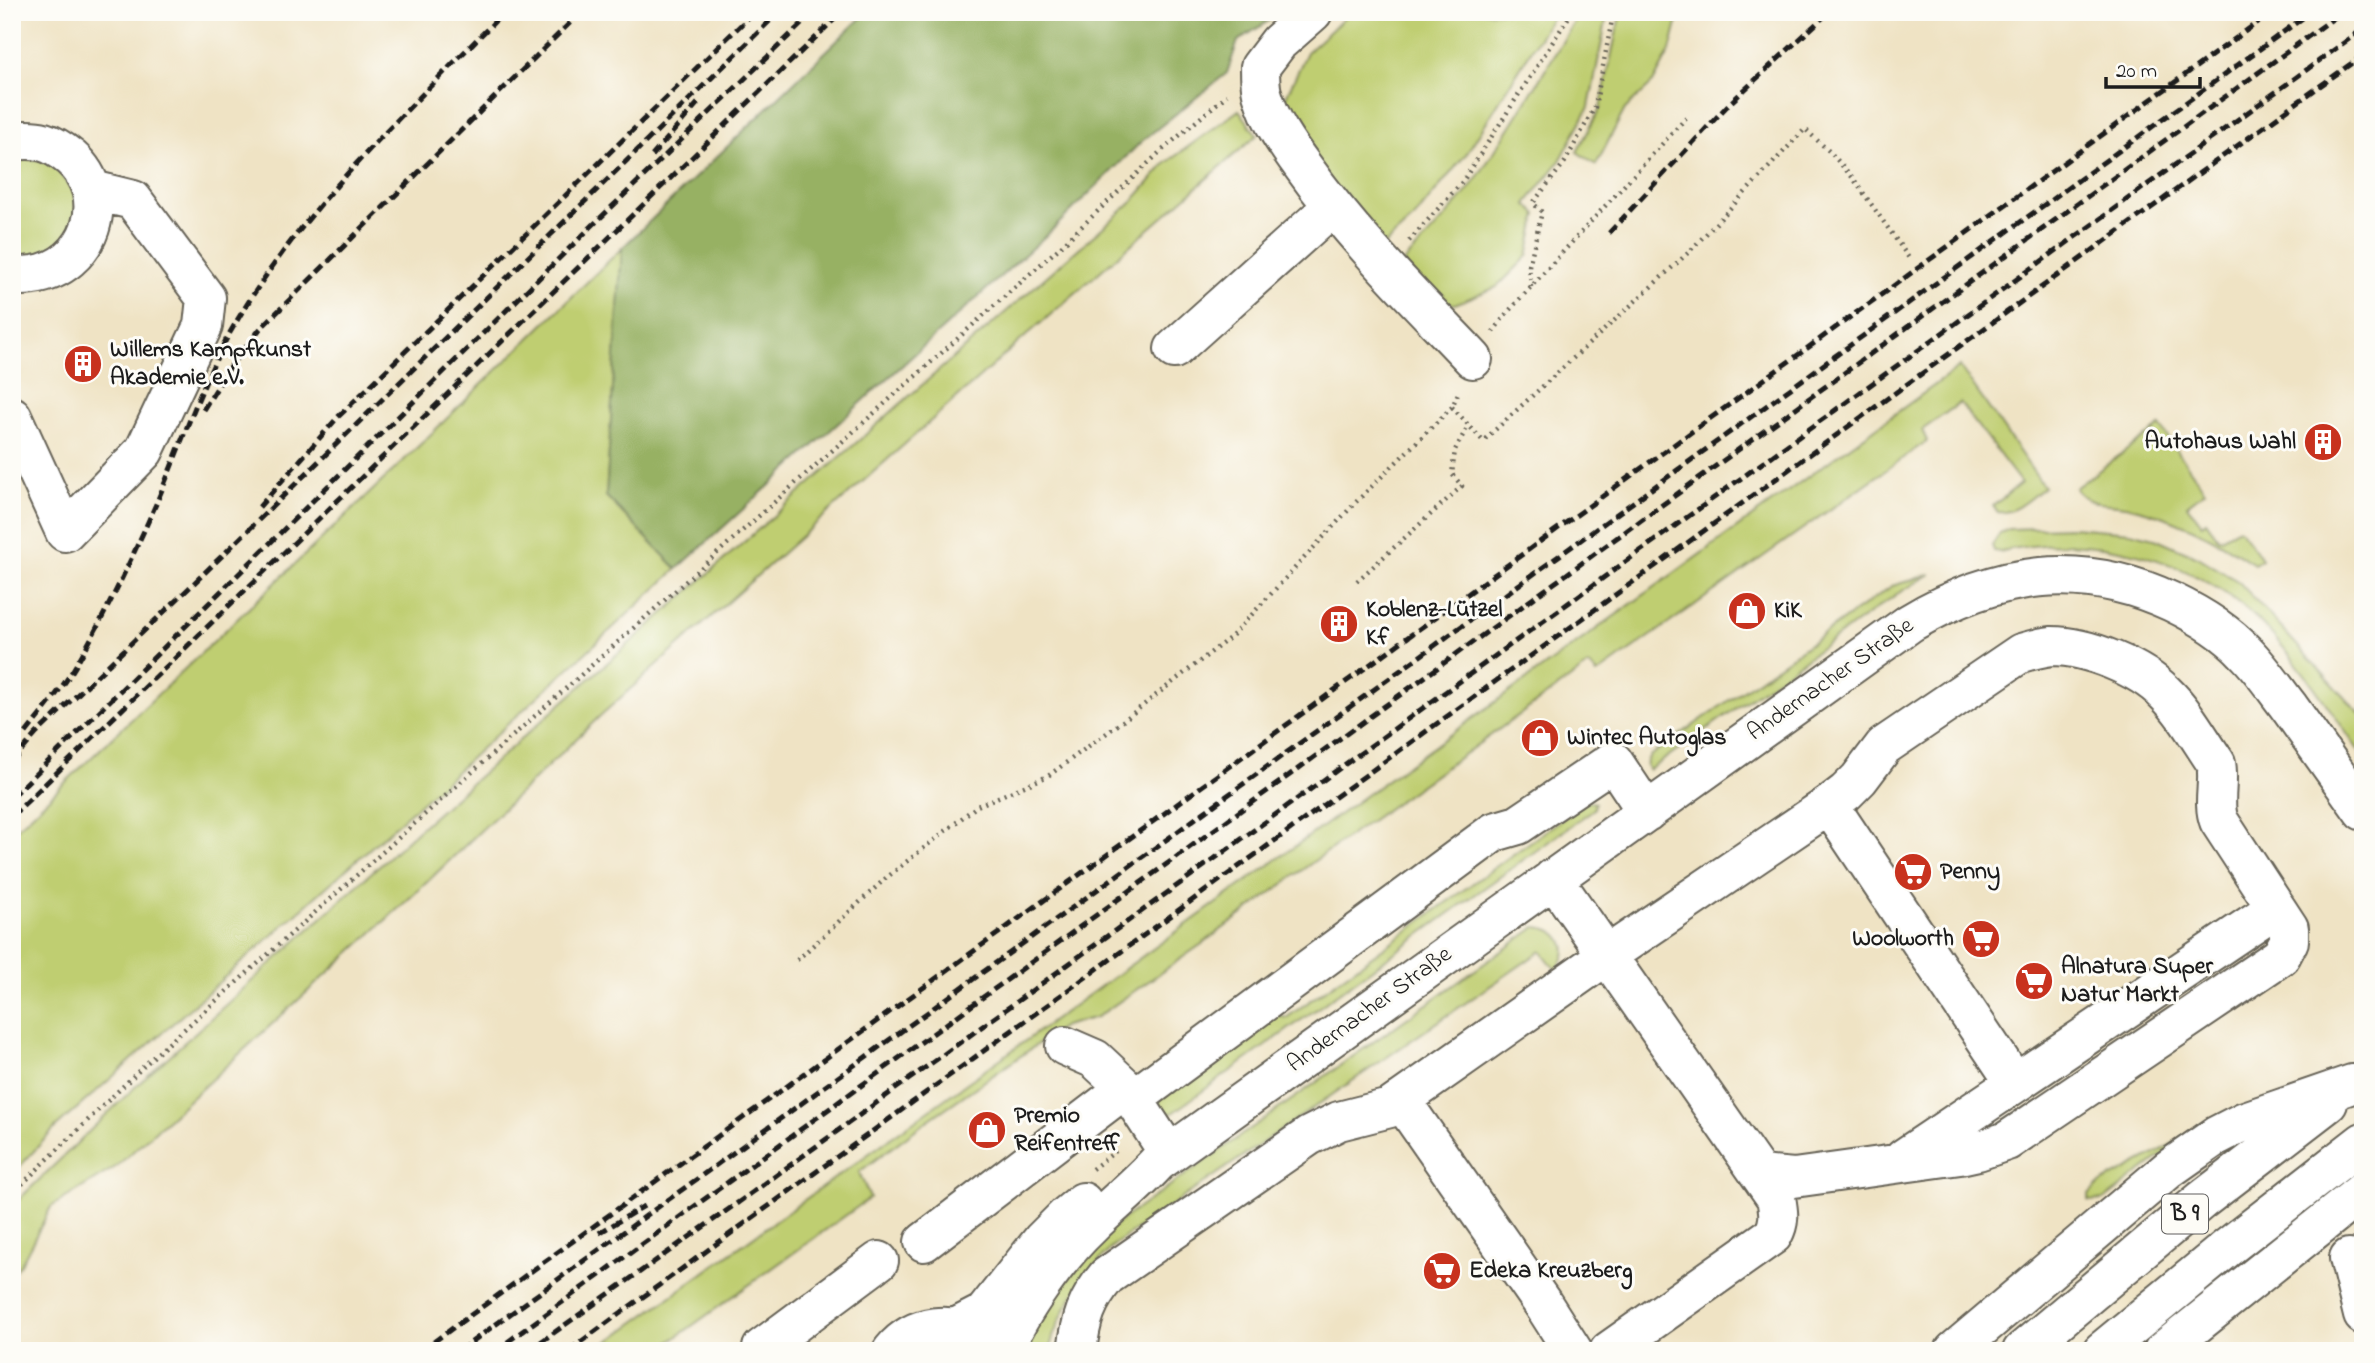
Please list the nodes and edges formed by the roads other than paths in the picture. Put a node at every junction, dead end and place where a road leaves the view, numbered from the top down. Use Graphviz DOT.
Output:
graph roads {
  1 [pos="1313,12"];
  2 [pos="12,141"];
  3 [pos="92,190"];
  4 [pos="1332,207"];
  5 [pos="12,275"];
  6 [pos="1174,349"];
  7 [pos="1473,359"];
  8 [pos="12,416"];
  9 [pos="1829,805"];
  10 [pos="2363,811"];
  11 [pos="1647,812"];
  12 [pos="1553,878"];
  13 [pos="2276,908"];
  14 [pos="1606,956"];
  15 [pos="1065,1046"];
  16 [pos="2358,1081"];
  17 [pos="2015,1083"];
  18 [pos="1129,1093"];
  19 [pos="1401,1100"];
  20 [pos="2363,1142"];
  21 [pos="1164,1158"];
  22 [pos="1896,1163"];
  23 [pos="1760,1175"];
  24 [pos="2363,1191"];
  25 [pos="924,1242"];
  26 [pos="2349,1258"];
  27 [pos="879,1261"];
  28 [pos="2363,1315"];
  29 [pos="957,1327"];
  30 [pos="764,1351"];
  31 [pos="892,1351"];
  32 [pos="998,1351"];
  33 [pos="1004,1351"];
  34 [pos="1077,1351"];
  35 [pos="1573,1351"];
  36 [pos="1609,1351"];
  37 [pos="1954,1351"];
  38 [pos="2022,1351"];
  39 [pos="2102,1351"];
  40 [pos="2163,1351"];
  1 -- 4 [label="main road"];
  2 -- 3 [label="main road"];
  3 -- 5 [label="main road"];
  3 -- 8 [label="main road"];
  4 -- 6 [label="main road"];
  4 -- 7 [label="main road"];
  9 -- 13 [label="main road"];
  9 -- 14 [label="main road"];
  9 -- 17 [label="main road"];
  10 -- 11 [label="main road, Andernacher Straße"];
  11 -- 12 [label="main road, Andernacher Straße"];
  11 -- 18 [label="main road"];
  12 -- 14 [label="main road"];
  12 -- 21 [label="main road, Andernacher Straße"];
  13 -- 17 [label="main road"];
  13 -- 22 [label="main road"];
  14 -- 19 [label="main road"];
  14 -- 23 [label="main road"];
  15 -- 18 [label="main road"];
  16 -- 37 [label="main road"];
  16 -- 38 [label="main road, B 9"];
  17 -- 22 [label="main road"];
  18 -- 21 [label="main road"];
  18 -- 25 [label="main road"];
  19 -- 34 [label="main road"];
  19 -- 35 [label="main road"];
  20 -- 39 [label="main road, B 9"];
  21 -- 29 [label="main road, Andernacher Straße"];
  21 -- 33 [label="main road, Andernacher Straße"];
  22 -- 23 [label="main road"];
  23 -- 36 [label="main road"];
  24 -- 40 [label="main road"];
  26 -- 28 [label="main road"];
  27 -- 30 [label="main road"];
  29 -- 31 [label="main road, Andernacher Straße"];
  29 -- 32 [label="main road, Andernacher Straße"];
}
